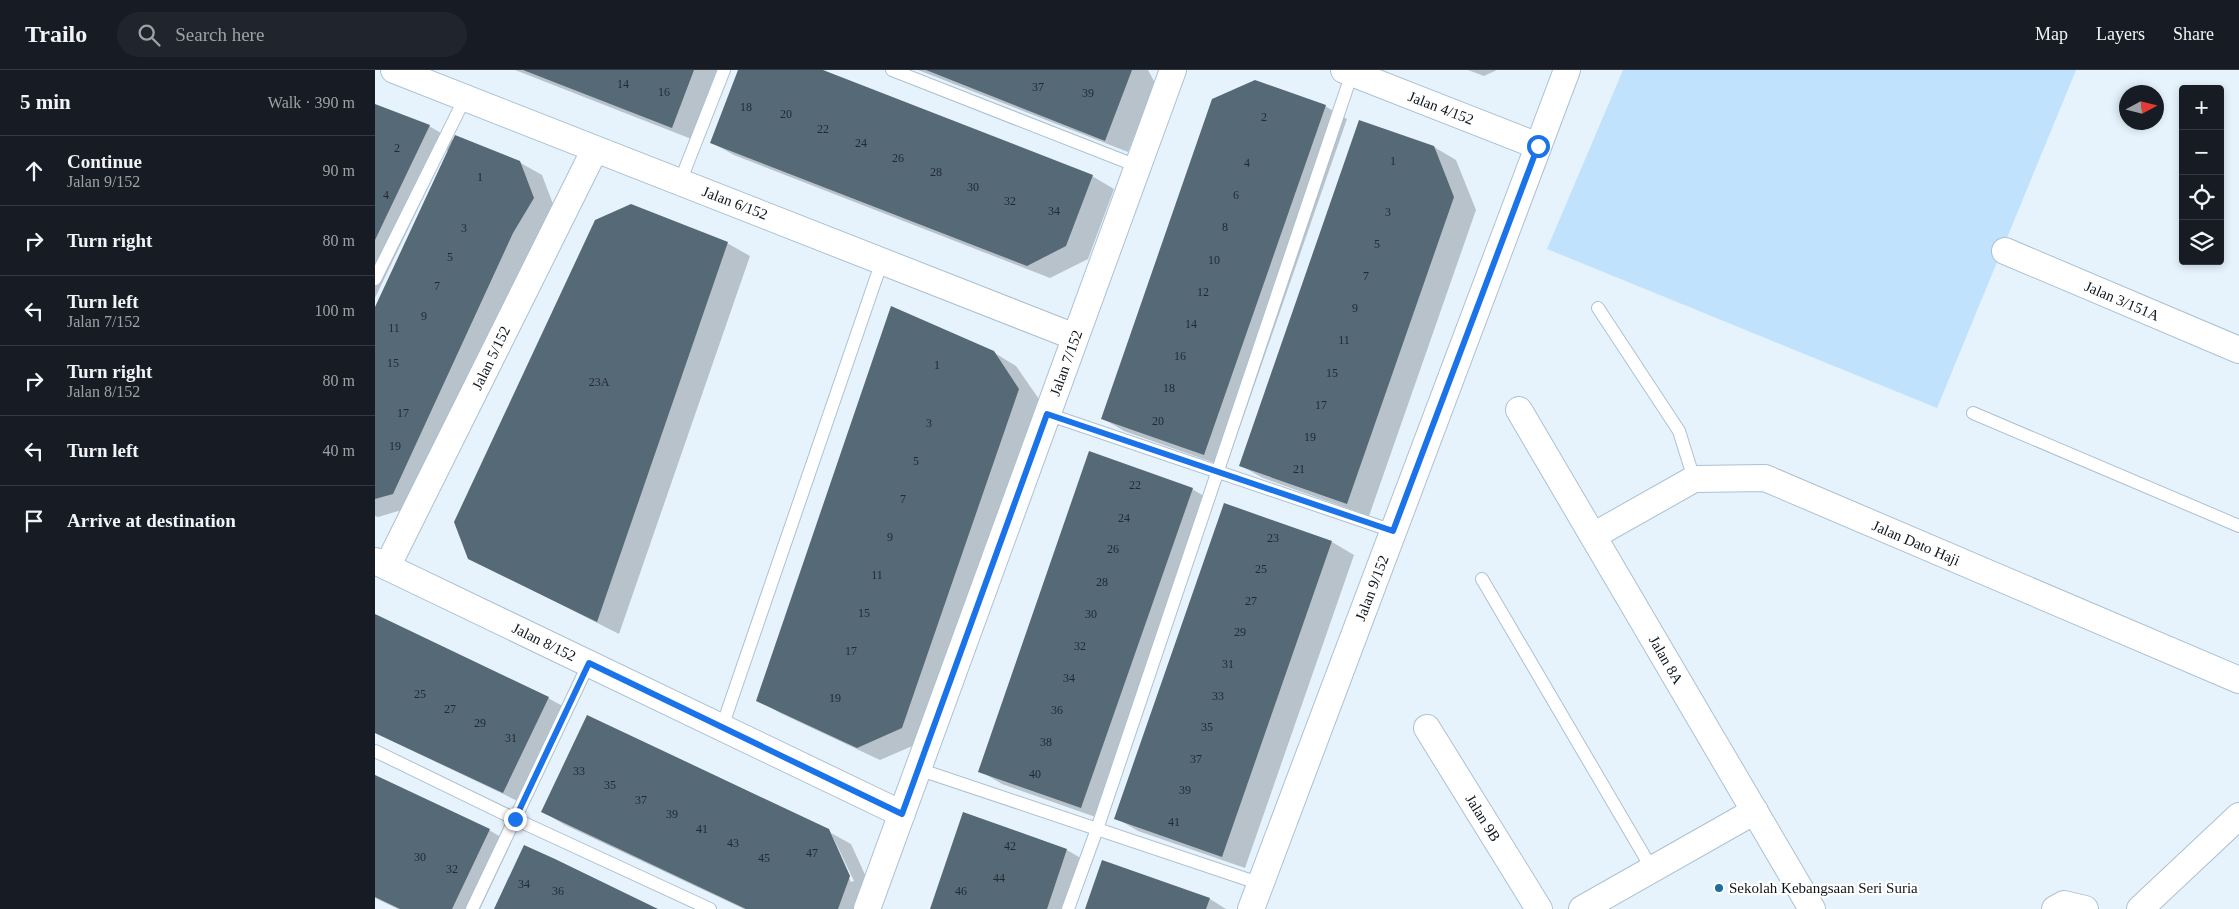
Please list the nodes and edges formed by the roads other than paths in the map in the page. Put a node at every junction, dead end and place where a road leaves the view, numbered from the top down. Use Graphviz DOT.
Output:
graph roads {
  1 [pos="394,70"];
  2 [pos="724,70"];
  3 [pos="892,70"];
  4 [pos="1173,70"];
  5 [pos="1567,70"];
  6 [pos="1348,72"];
  7 [pos="465,98"];
  8 [pos="1538,146"];
  9 [pos="595,148"];
  10 [pos="1137,166"];
  11 [pos="680,182"];
  12 [pos="2005,251"];
  13 [pos="882,261"];
  14 [pos="375,279"];
  15 [pos="1598,308"];
  16 [pos="1075,337"];
  17 [pos="2239,350"];
  18 [pos="1519,410"];
  19 [pos="1973,413"];
  20 [pos="1047,414"];
  21 [pos="1218,472"];
  22 [pos="1694,479"];
  23 [pos="2239,526"];
  24 [pos="1393,531"];
  25 [pos="1593,536"];
  26 [pos="381,564"];
  27 [pos="1481,578"];
  28 [pos="589,663"];
  29 [pos="2239,680"];
  30 [pos="722,727"];
  31 [pos="1427,728"];
  32 [pos="375,751"];
  33 [pos="918,769"];
  34 [pos="1755,811"];
  35 [pos="902,814"];
  36 [pos="2239,816"];
  37 [pos="515,819"];
  38 [pos="1097,829"];
  39 [pos="1652,869"];
  40 [pos="1261,884"];
  41 [pos="472,909"];
  42 [pos="710,909"];
  43 [pos="867,909"];
  44 [pos="1067,909"];
  45 [pos="1251,909"];
  46 [pos="1539,909"];
  47 [pos="1582,909"];
  48 [pos="1812,909"];
  49 [pos="2055,909"];
  50 [pos="2085,909"];
  51 [pos="2140,909"];
  1 -- 7 [label="street, Jalan 6/152"];
  2 -- 11 [label="lane"];
  3 -- 10 [label="lane"];
  4 -- 10 [label="street, Jalan 7/152"];
  5 -- 8 [label="street, Jalan 9/152"];
  6 -- 8 [label="street, Jalan 4/152"];
  6 -- 21 [label="lane"];
  7 -- 9 [label="street, Jalan 6/152"];
  7 -- 14 [label="lane"];
  8 -- 24 [label="street, Jalan 9/152"];
  9 -- 11 [label="street, Jalan 6/152"];
  9 -- 26 [label="street, Jalan 5/152"];
  10 -- 16 [label="street, Jalan 7/152"];
  11 -- 13 [label="street, Jalan 6/152"];
  12 -- 17 [label="street, Jalan 3/151A"];
  13 -- 16 [label="street, Jalan 6/152"];
  13 -- 30 [label="lane"];
  15 -- 22 [label="lane"];
  16 -- 20 [label="street, Jalan 7/152"];
  18 -- 25 [label="street, Jalan 8A"];
  19 -- 23 [label="lane"];
  20 -- 21 [label="lane"];
  20 -- 33 [label="street, Jalan 7/152"];
  21 -- 24 [label="lane"];
  21 -- 38 [label="lane"];
  22 -- 25 [label="street, Jalan Dato Haji"];
  22 -- 29 [label="street, Jalan Dato Haji"];
  24 -- 40 [label="street, Jalan 9/152"];
  25 -- 34 [label="street, Jalan 8A"];
  26 -- 28 [label="street, Jalan 8/152"];
  27 -- 39 [label="lane"];
  28 -- 30 [label="street, Jalan 8/152"];
  28 -- 37 [label="lane"];
  30 -- 35 [label="street, Jalan 8/152"];
  31 -- 46 [label="street, Jalan 9B"];
  32 -- 37 [label="lane"];
  33 -- 35 [label="street, Jalan 7/152"];
  33 -- 38 [label="lane"];
  34 -- 39 [label="street"];
  34 -- 48 [label="street, Jalan 8A"];
  35 -- 43 [label="street, Jalan 7/152"];
  36 -- 51 [label="street"];
  37 -- 41 [label="lane"];
  37 -- 42 [label="lane"];
  38 -- 40 [label="lane"];
  38 -- 44 [label="lane"];
  39 -- 47 [label="street"];
  40 -- 45 [label="street, Jalan 9/152"];
  49 -- 50 [label="street"];
}
